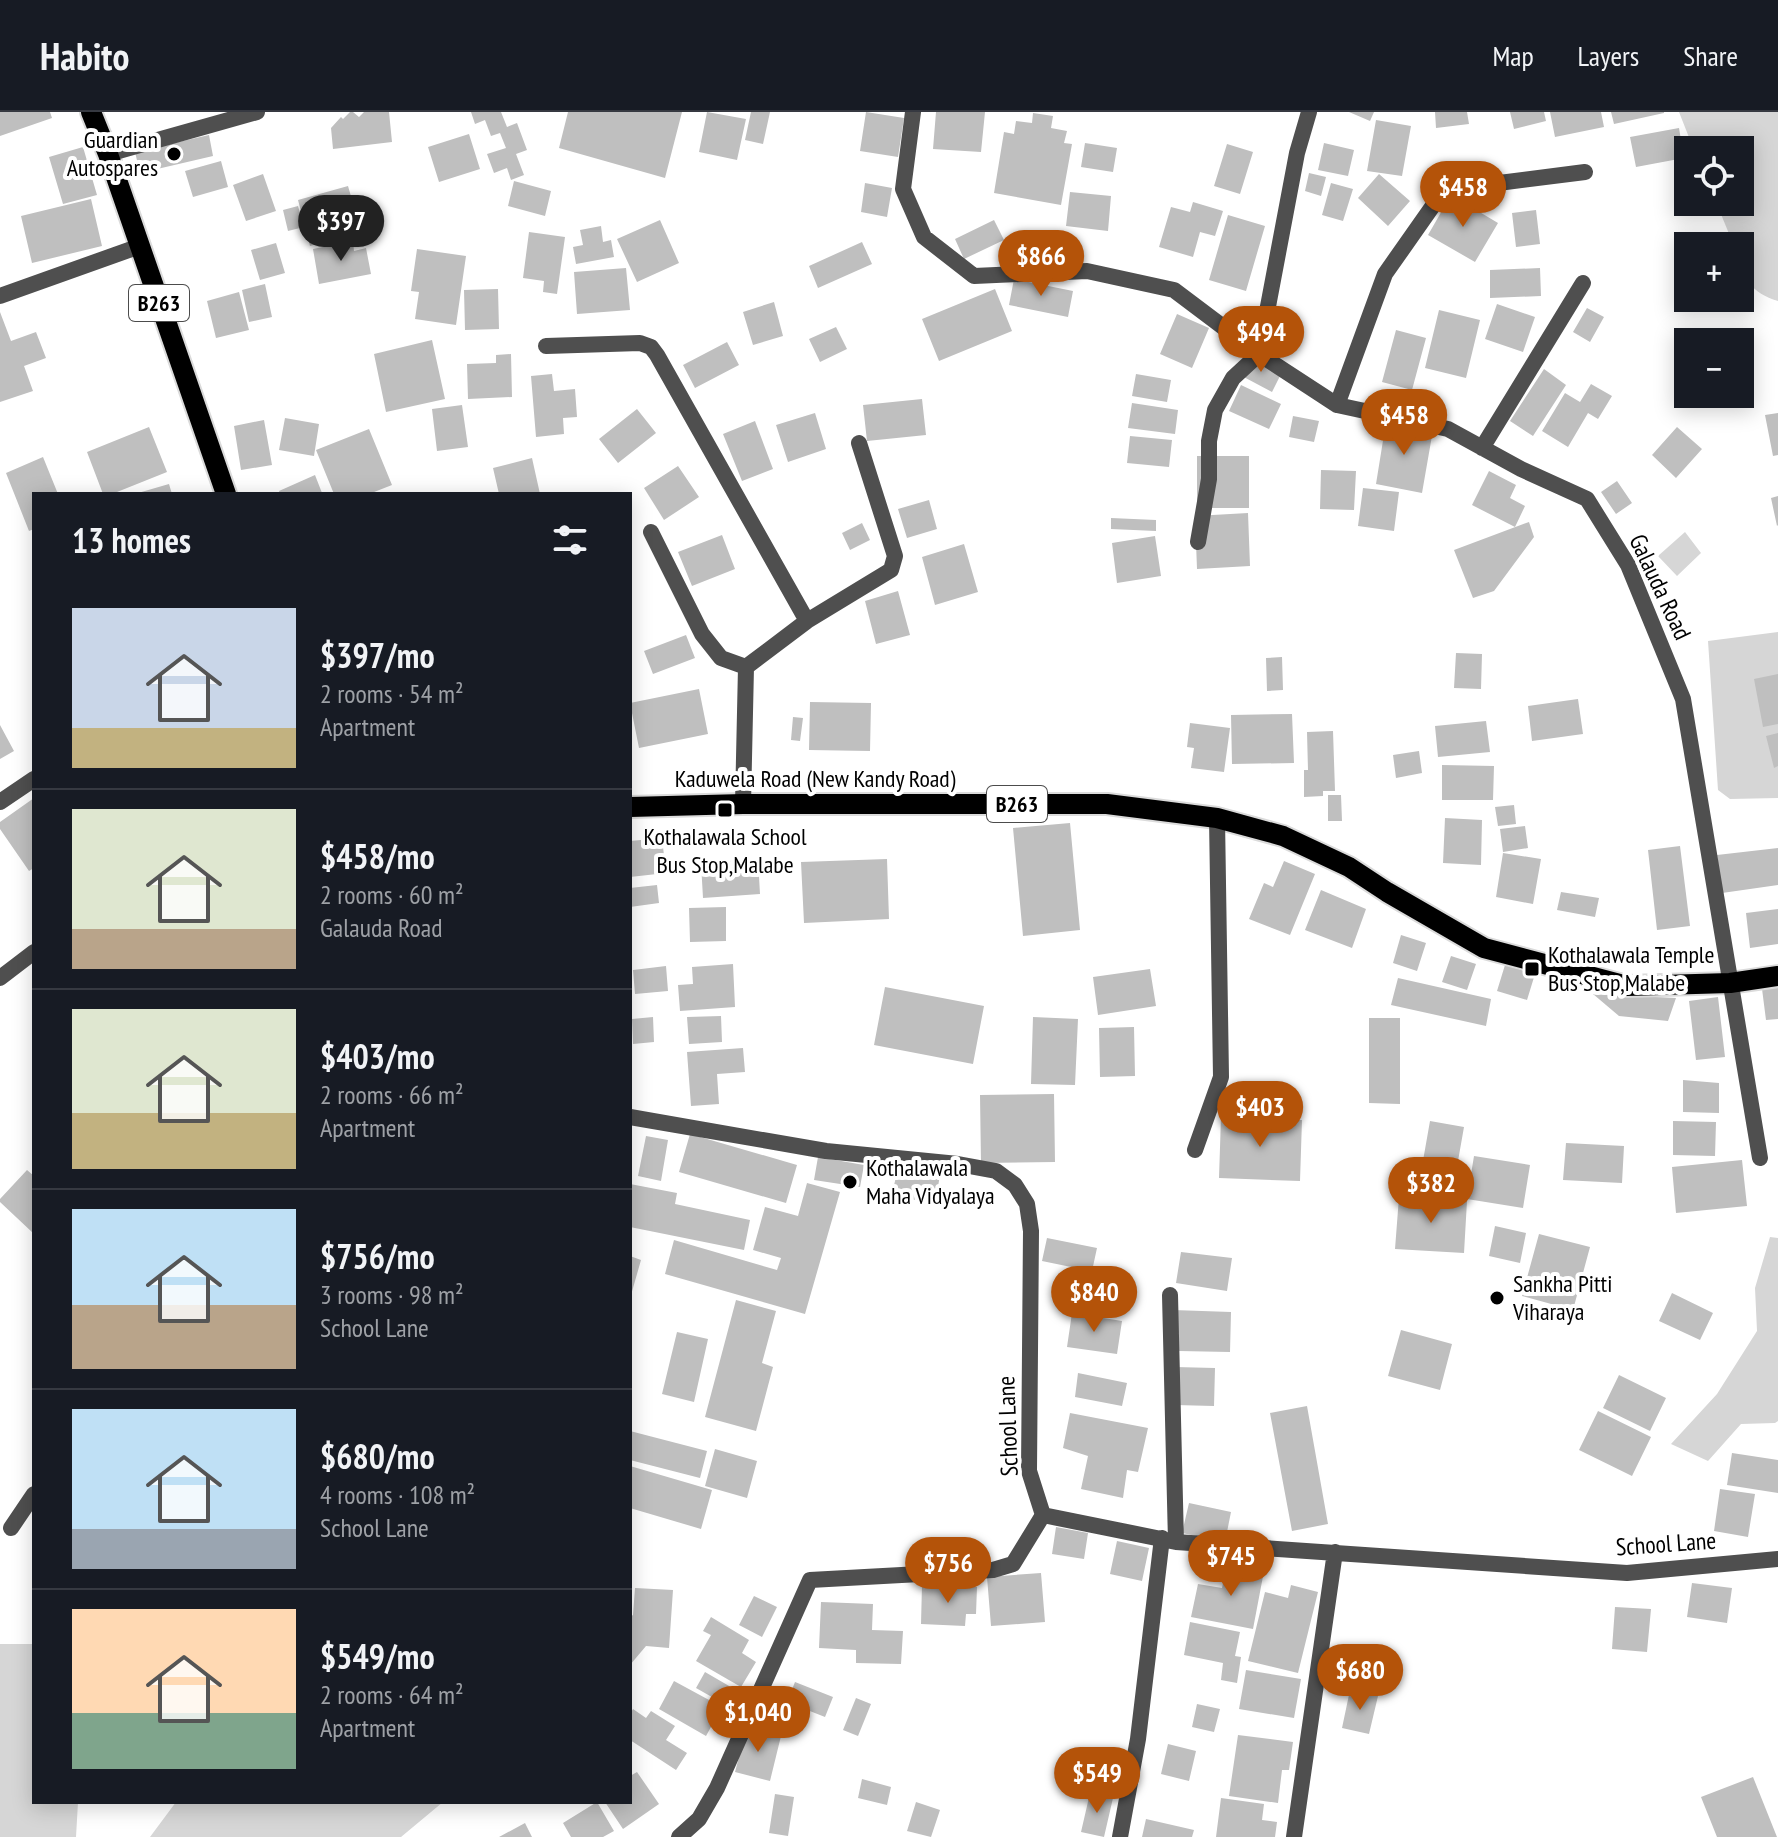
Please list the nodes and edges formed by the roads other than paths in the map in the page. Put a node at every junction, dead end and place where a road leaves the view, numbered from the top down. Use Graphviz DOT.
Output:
graph roads {
  1 [pos="91,112"];
  2 [pos="257,112"];
  3 [pos="913,112"];
  4 [pos="1309,112"];
  5 [pos="108,154"];
  6 [pos="1585,172"];
  7 [pos="140,246"];
  8 [pos="1583,283"];
  9 [pos="0,296"];
  10 [pos="546,346"];
  11 [pos="1259,354"];
  12 [pos="1337,405"];
  13 [pos="859,443"];
  14 [pos="1482,448"];
  15 [pos="225,492"];
  16 [pos="651,532"];
  17 [pos="1198,542"];
  18 [pos="807,621"];
  19 [pos="746,667"];
  20 [pos="32,780"];
  21 [pos="0,802"];
  22 [pos="743,804"];
  23 [pos="632,807"];
  24 [pos="1217,818"];
  25 [pos="32,954"];
  26 [pos="1778,976"];
  27 [pos="0,978"];
  28 [pos="1730,983"];
  29 [pos="632,1117"];
  30 [pos="1195,1150"];
  31 [pos="1760,1158"];
  32 [pos="1170,1295"];
  33 [pos="32,1497"];
  34 [pos="1043,1515"];
  35 [pos="11,1528"];
  36 [pos="1169,1540"];
  37 [pos="1335,1552"];
  38 [pos="1778,1559"];
  39 [pos="679,1837"];
  40 [pos="1120,1837"];
  41 [pos="1294,1837"];
  1 -- 5 [label="main road, B263"];
  2 -- 5 [label="street"];
  3 -- 11 [label="street, Galauda Road"];
  4 -- 11 [label="street"];
  5 -- 7 [label="main road, B263"];
  6 -- 12 [label="street"];
  7 -- 9 [label="street"];
  7 -- 15 [label="main road, B263"];
  8 -- 14 [label="street"];
  10 -- 18 [label="street"];
  11 -- 12 [label="street, Galauda Road"];
  11 -- 17 [label="street"];
  12 -- 14 [label="street, Galauda Road"];
  13 -- 18 [label="street"];
  14 -- 28 [label="street, Galauda Road"];
  16 -- 19 [label="street"];
  18 -- 19 [label="street"];
  19 -- 22 [label="street"];
  20 -- 21 [label="street"];
  22 -- 23 [label="main road, Kaduwela Road (New Kandy Road) / B263"];
  22 -- 24 [label="main road, Kaduwela Road (New Kandy Road) / B263"];
  24 -- 28 [label="main road, Kaduwela Road (New Kandy Road) / B263"];
  24 -- 30 [label="street"];
  25 -- 27 [label="street"];
  26 -- 28 [label="main road, Kaduwela Road (New Kandy Road) / B263"];
  28 -- 31 [label="street, Galauda Road"];
  29 -- 34 [label="street, School Lane"];
  32 -- 36 [label="street"];
  33 -- 35 [label="street"];
  34 -- 36 [label="street, School Lane"];
  34 -- 39 [label="street"];
  36 -- 37 [label="street, School Lane"];
  36 -- 40 [label="street"];
  37 -- 38 [label="street, School Lane"];
  37 -- 41 [label="street"];
}
